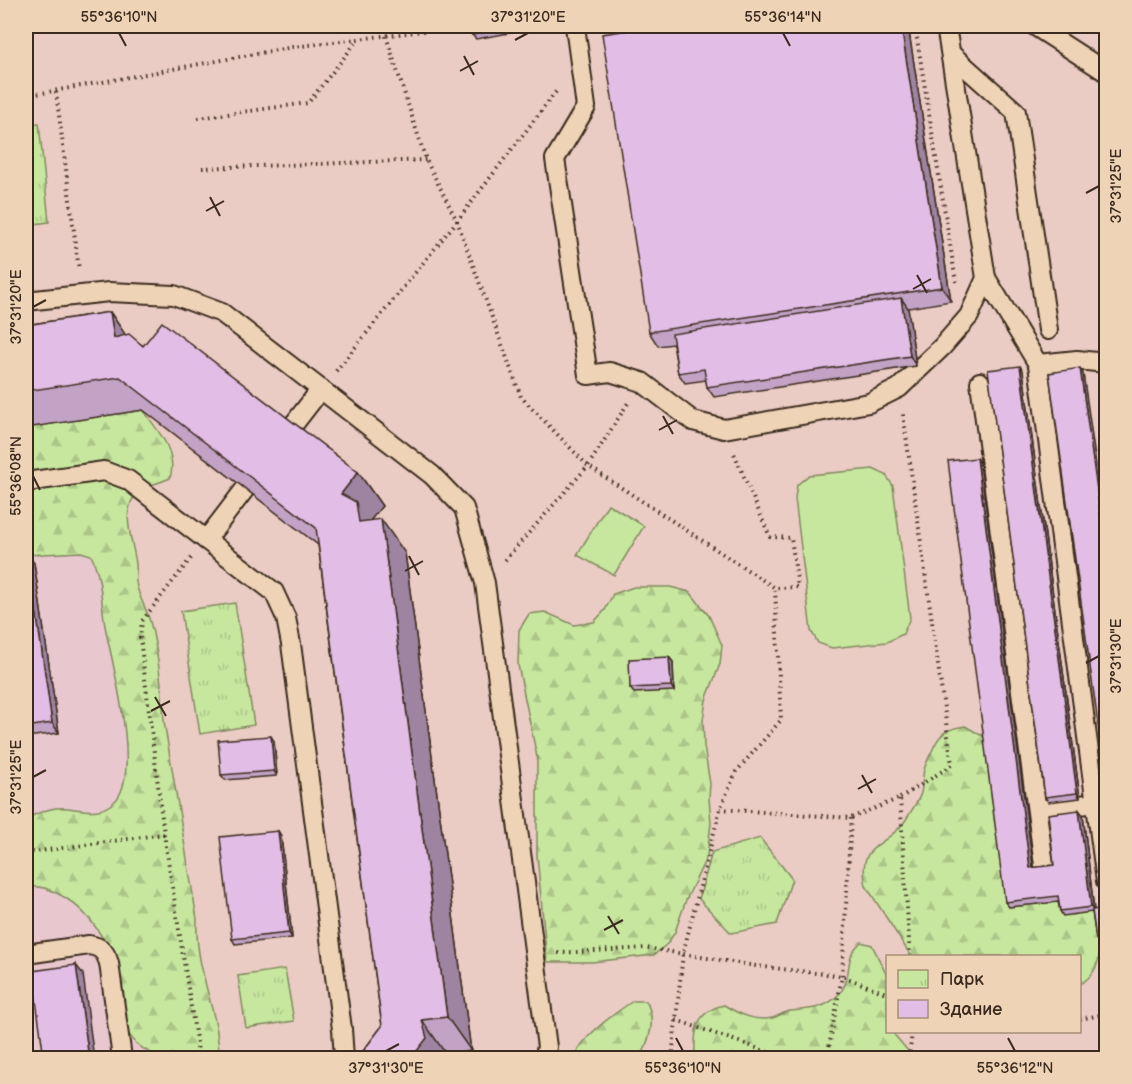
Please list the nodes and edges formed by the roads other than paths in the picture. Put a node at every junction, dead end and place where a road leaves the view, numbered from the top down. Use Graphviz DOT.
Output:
graph roads {
  1 [pos="575,26"];
  2 [pos="946,26"];
  3 [pos="1035,26"];
  4 [pos="951,54"];
  5 [pos="1107,72"];
  6 [pos="986,278"];
  7 [pos="26,301"];
  8 [pos="1048,330"];
  9 [pos="1107,363"];
  10 [pos="1038,364"];
  11 [pos="980,382"];
  12 [pos="321,389"];
  13 [pos="287,433"];
  14 [pos="26,483"];
  15 [pos="245,489"];
  16 [pos="206,540"];
  17 [pos="1096,803"];
  18 [pos="1037,810"];
  19 [pos="1044,865"];
  20 [pos="1107,881"];
  21 [pos="26,954"];
  22 [pos="122,1059"];
  23 [pos="344,1059"];
  24 [pos="544,1059"];
  1 -- 6 [label="lane"];
  2 -- 4 [label="lane"];
  3 -- 5 [label="lane"];
  4 -- 6 [label="lane"];
  4 -- 8 [label="lane"];
  6 -- 10 [label="lane"];
  7 -- 12 [label="lane"];
  9 -- 10 [label="lane"];
  10 -- 17 [label="lane"];
  11 -- 18 [label="lane"];
  12 -- 13 [label="lane"];
  12 -- 24 [label="lane"];
  14 -- 16 [label="lane"];
  15 -- 16 [label="lane"];
  16 -- 23 [label="lane"];
  17 -- 18 [label="lane"];
  17 -- 20 [label="lane"];
  18 -- 19 [label="lane"];
  21 -- 22 [label="lane"];
}
